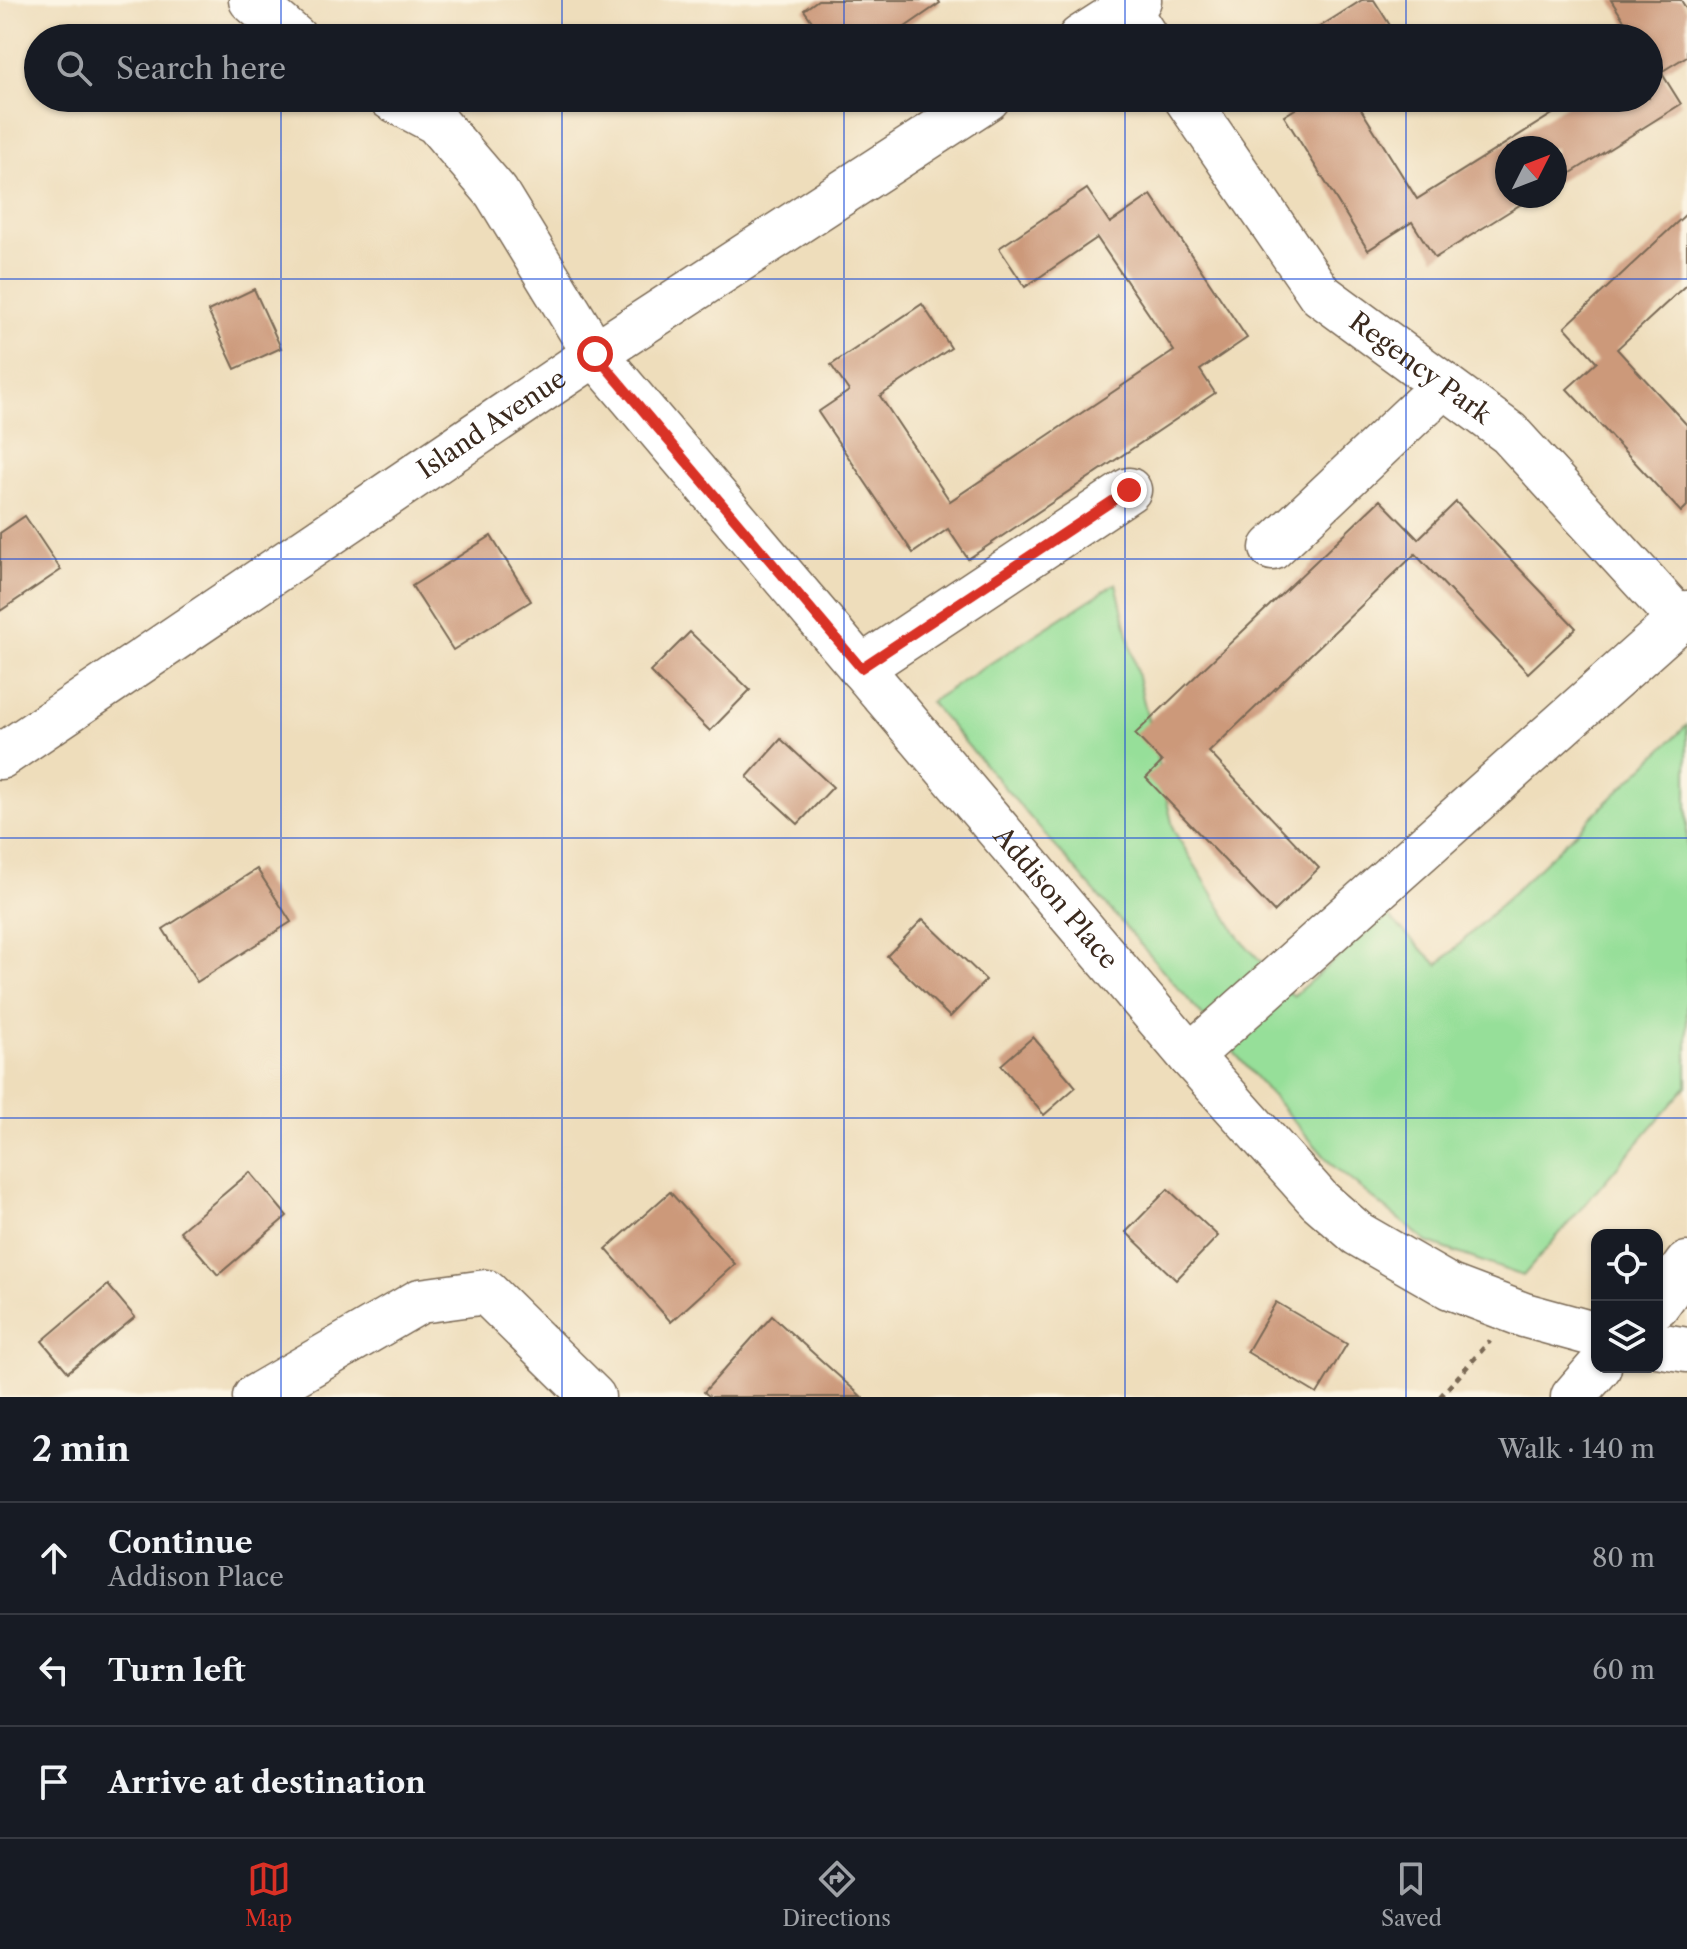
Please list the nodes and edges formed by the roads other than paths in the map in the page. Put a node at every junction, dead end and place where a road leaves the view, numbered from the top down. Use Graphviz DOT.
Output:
graph roads {
  1 [pos="251,0"];
  2 [pos="1138,15"];
  3 [pos="279,24"];
  4 [pos="1115,24"];
  5 [pos="417,112"];
  6 [pos="967,112"];
  7 [pos="1196,112"];
  8 [pos="595,354"];
  9 [pos="1444,385"];
  10 [pos="1129,490"];
  11 [pos="1272,548"];
  12 [pos="1683,616"];
  13 [pos="861,668"];
  14 [pos="0,757"];
  15 [pos="1190,1056"];
  16 [pos="1687,1264"];
  17 [pos="1660,1301"];
  18 [pos="1591,1333"];
  19 [pos="1663,1346"];
  20 [pos="1687,1350"];
  21 [pos="1594,1373"];
  22 [pos="255,1397"];
  23 [pos="593,1397"];
  24 [pos="1573,1397"];
  1 -- 3 [label="street"];
  2 -- 4 [label="street"];
  5 -- 8 [label="street, Addison Place"];
  6 -- 8 [label="street, Island Avenue"];
  7 -- 9 [label="street, Regency Park"];
  8 -- 13 [label="street, Addison Place"];
  8 -- 14 [label="street, Island Avenue"];
  9 -- 11 [label="street"];
  9 -- 12 [label="street, Regency Park"];
  10 -- 13 [label="street"];
  12 -- 15 [label="street"];
  13 -- 15 [label="street, Addison Place"];
  15 -- 18 [label="street, Addison Place"];
  16 -- 17 [label="street"];
  19 -- 20 [label="street"];
  21 -- 24 [label="street"];
  22 -- 23 [label="street"];
}
